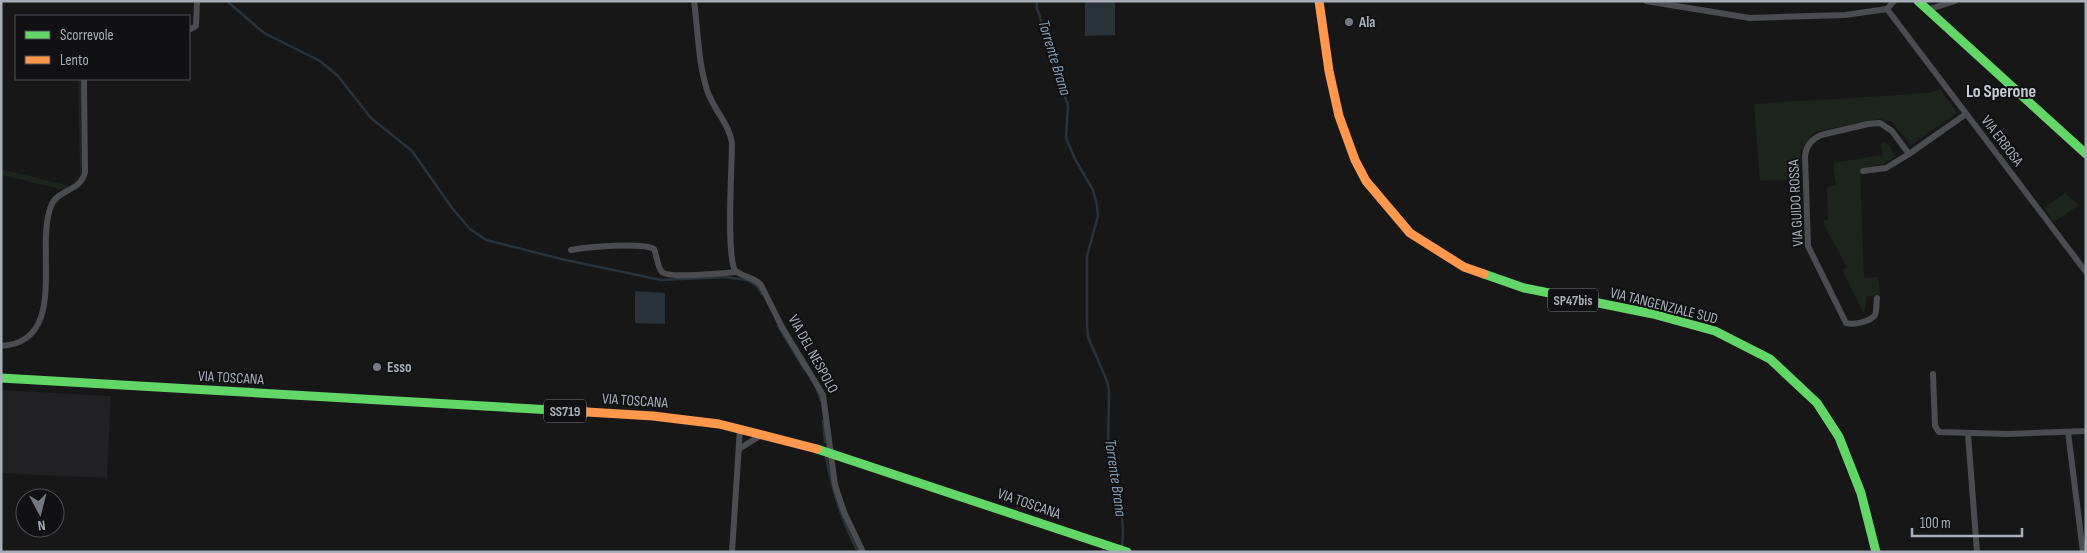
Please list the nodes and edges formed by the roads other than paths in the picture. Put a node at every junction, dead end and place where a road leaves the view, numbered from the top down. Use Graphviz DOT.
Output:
graph roads {
  1 [pos="196,1"];
  2 [pos="694,1"];
  3 [pos="1319,1"];
  4 [pos="1646,1"];
  5 [pos="1894,1"];
  6 [pos="1918,1"];
  7 [pos="1955,1"];
  8 [pos="1887,9"];
  9 [pos="1927,10"];
  10 [pos="190,29"];
  11 [pos="84,80"];
  12 [pos="1966,114"];
  13 [pos="1909,154"];
  14 [pos="2086,154"];
  15 [pos="1862,171"];
  16 [pos="571,250"];
  17 [pos="737,272"];
  18 [pos="2086,272"];
  19 [pos="1877,298"];
  20 [pos="1,346"];
  21 [pos="1932,374"];
  22 [pos="1,378"];
  23 [pos="740,428"];
  24 [pos="2086,430"];
  25 [pos="2068,432"];
  26 [pos="764,434"];
  27 [pos="1968,434"];
  28 [pos="739,449"];
  29 [pos="830,452"];
  30 [pos="732,552"];
  31 [pos="863,552"];
  32 [pos="1128,552"];
  33 [pos="1876,552"];
  34 [pos="1977,552"];
  35 [pos="2083,552"];
  1 -- 10 [label="street"];
  2 -- 17 [label="street"];
  3 -- 33 [label="main road, VIA TANGENZIALE SUD / SP47bis"];
  4 -- 8 [label="street"];
  5 -- 8 [label="street"];
  6 -- 9 [label="main road"];
  7 -- 9 [label="street"];
  8 -- 12 [label="street, VIA ERBOSA"];
  9 -- 14 [label="main road"];
  11 -- 20 [label="street"];
  12 -- 13 [label="street"];
  12 -- 18 [label="street, VIA ERBOSA"];
  13 -- 15 [label="street"];
  13 -- 19 [label="street, VIA GUIDO ROSSA"];
  16 -- 17 [label="street, VIA DEL NESPOLO"];
  17 -- 29 [label="street, VIA DEL NESPOLO"];
  21 -- 27 [label="street"];
  22 -- 23 [label="main road, VIA TOSCANA / SS719"];
  23 -- 26 [label="main road, VIA TOSCANA / SS719"];
  23 -- 28 [label="street"];
  24 -- 25 [label="street"];
  25 -- 27 [label="street"];
  25 -- 35 [label="street"];
  26 -- 28 [label="street"];
  26 -- 29 [label="main road, VIA TOSCANA / SS719"];
  27 -- 34 [label="street"];
  28 -- 30 [label="street"];
  29 -- 31 [label="street, VIA DEL NESPOLO"];
  29 -- 32 [label="main road, VIA TOSCANA / SS719"];
}
